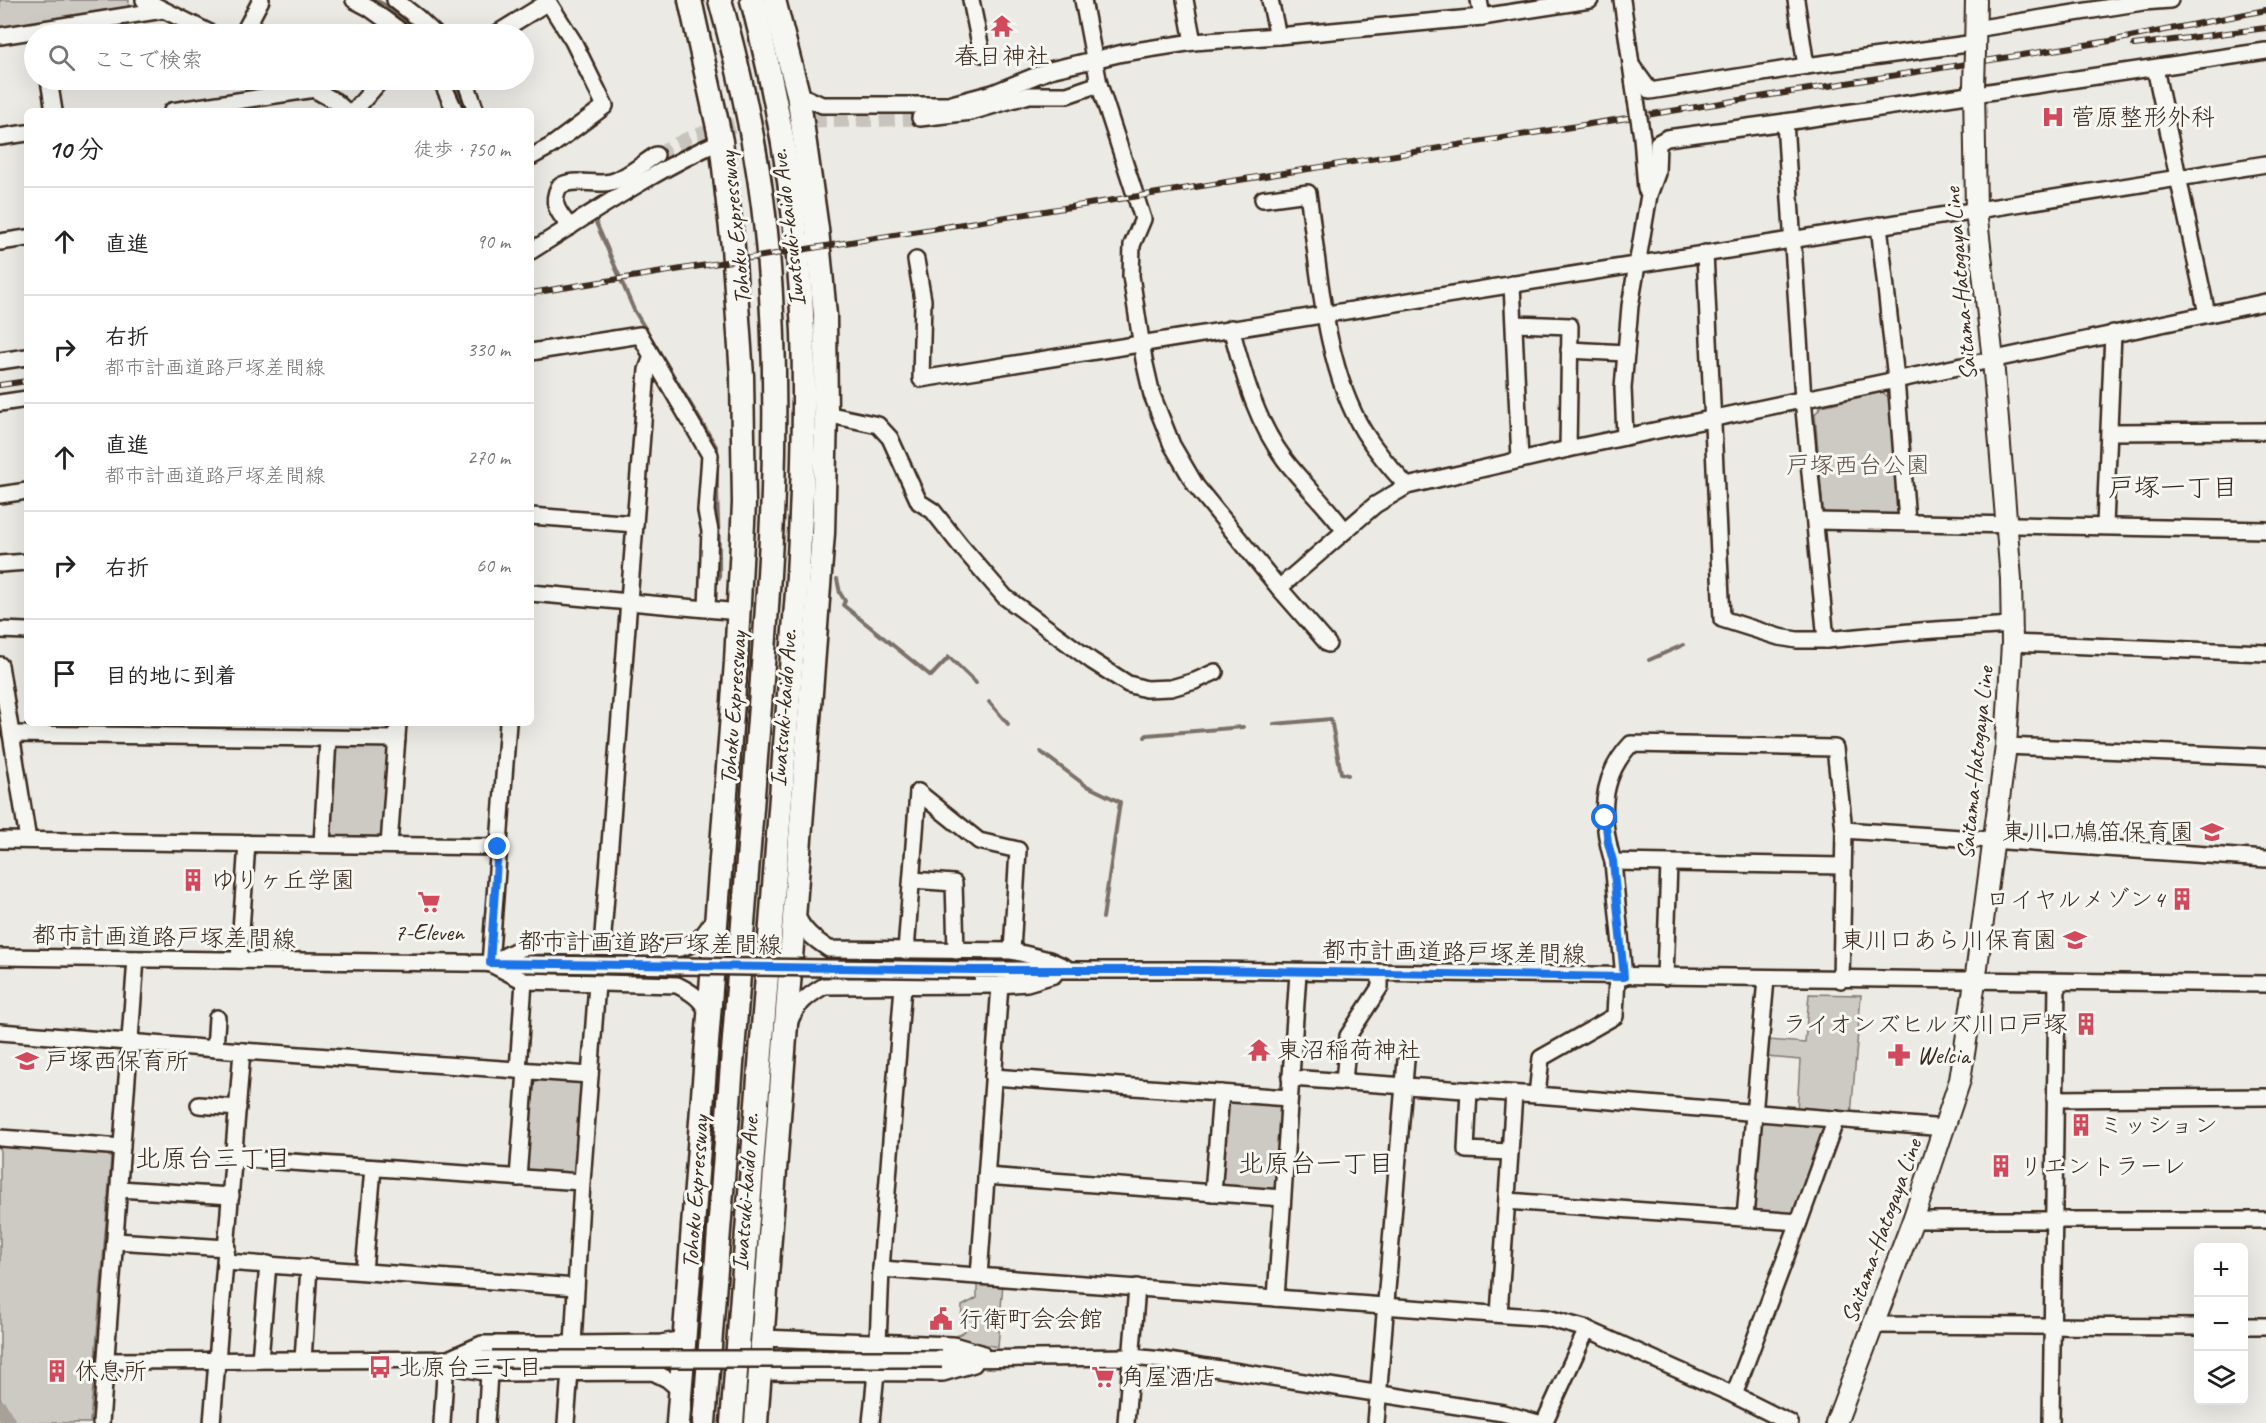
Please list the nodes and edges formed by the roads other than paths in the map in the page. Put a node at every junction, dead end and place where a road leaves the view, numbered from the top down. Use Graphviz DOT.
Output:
graph roads {
  1 [pos="144,0"];
  2 [pos="261,0"];
  3 [pos="354,0"];
  4 [pos="395,0"];
  5 [pos="690,0"];
  6 [pos="720,0"];
  7 [pos="752,0"];
  8 [pos="774,0"];
  9 [pos="971,0"];
  10 [pos="1083,0"];
  11 [pos="1185,0"];
  12 [pos="1270,0"];
  13 [pos="1479,0"];
  14 [pos="1584,0"];
  15 [pos="1622,0"];
  16 [pos="1796,0"];
  17 [pos="1976,0"];
  18 [pos="2170,0"];
  19 [pos="548,1"];
  20 [pos="2143,1"];
  21 [pos="163,10"];
  22 [pos="1482,17"];
  23 [pos="86,24"];
  24 [pos="192,24"];
  25 [pos="248,24"];
  26 [pos="391,24"];
  27 [pos="424,24"];
  28 [pos="512,24"];
  29 [pos="24,34"];
  30 [pos="0,36"];
  31 [pos="1278,36"];
  32 [pos="1975,41"];
  33 [pos="1193,42"];
  34 [pos="2266,51"];
  35 [pos="982,54"];
  36 [pos="1094,60"];
  37 [pos="1630,65"];
  38 [pos="1806,66"];
  39 [pos="2155,68"];
  40 [pos="1100,84"];
  41 [pos="51,90"];
  42 [pos="308,90"];
  43 [pos="317,90"];
  44 [pos="372,90"];
  45 [pos="446,90"];
  46 [pos="469,90"];
  47 [pos="1974,90"];
  48 [pos="798,94"];
  49 [pos="54,108"];
  50 [pos="191,108"];
  51 [pos="343,108"];
  52 [pos="357,108"];
  53 [pos="454,108"];
  54 [pos="475,108"];
  55 [pos="920,118"];
  56 [pos="1785,122"];
  57 [pos="24,133"];
  58 [pos="0,137"];
  59 [pos="721,141"];
  60 [pos="534,155"];
  61 [pos="656,155"];
  62 [pos="2266,164"];
  63 [pos="2178,177"];
  64 [pos="1649,195"];
  65 [pos="1263,199"];
  66 [pos="1976,211"];
  67 [pos="1880,225"];
  68 [pos="570,227"];
  69 [pos="24,238"];
  70 [pos="1792,238"];
  71 [pos="0,242"];
  72 [pos="534,249"];
  73 [pos="1705,253"];
  74 [pos="916,260"];
  75 [pos="1638,264"];
  76 [pos="1512,284"];
  77 [pos="2266,302"];
  78 [pos="1326,313"];
  79 [pos="2206,314"];
  80 [pos="1515,324"];
  81 [pos="1231,328"];
  82 [pos="2113,333"];
  83 [pos="1141,343"];
  84 [pos="1569,350"];
  85 [pos="534,352"];
  86 [pos="1626,353"];
  87 [pos="652,356"];
  88 [pos="24,357"];
  89 [pos="1993,360"];
  90 [pos="0,361"];
  91 [pos="1896,379"];
  92 [pos="24,399"];
  93 [pos="1803,399"];
  94 [pos="0,403"];
  95 [pos="826,414"];
  96 [pos="1713,419"];
  97 [pos="2266,431"];
  98 [pos="2110,432"];
  99 [pos="1625,437"];
  100 [pos="1568,449"];
  101 [pos="1520,459"];
  102 [pos="1407,486"];
  103 [pos="24,491"];
  104 [pos="0,495"];
  105 [pos="534,516"];
  106 [pos="1816,521"];
  107 [pos="1907,521"];
  108 [pos="635,524"];
  109 [pos="2007,524"];
  110 [pos="2105,525"];
  111 [pos="2266,530"];
  112 [pos="1345,531"];
  113 [pos="24,562"];
  114 [pos="0,564"];
  115 [pos="1279,588"];
  116 [pos="534,593"];
  117 [pos="629,601"];
  118 [pos="707,608"];
  119 [pos="740,612"];
  120 [pos="0,630"];
  121 [pos="24,630"];
  122 [pos="2012,634"];
  123 [pos="1826,640"];
  124 [pos="1328,644"];
  125 [pos="2266,653"];
  126 [pos="0,665"];
  127 [pos="1215,672"];
  128 [pos="398,726"];
  129 [pos="508,726"];
  130 [pos="162,730"];
  131 [pos="11,734"];
  132 [pos="328,739"];
  133 [pos="397,739"];
  134 [pos="2006,746"];
  135 [pos="2266,757"];
  136 [pos="1844,830"];
  137 [pos="0,840"];
  138 [pos="28,840"];
  139 [pos="1994,842"];
  140 [pos="247,843"];
  141 [pos="322,844"];
  142 [pos="389,845"];
  143 [pos="498,847"];
  144 [pos="2266,860"];
  145 [pos="1613,861"];
  146 [pos="1669,864"];
  147 [pos="1843,866"];
  148 [pos="912,880"];
  149 [pos="794,908"];
  150 [pos="718,911"];
  151 [pos="602,946"];
  152 [pos="906,951"];
  153 [pos="956,951"];
  154 [pos="1012,951"];
  155 [pos="0,957"];
  156 [pos="136,959"];
  157 [pos="239,960"];
  158 [pos="490,963"];
  159 [pos="1071,970"];
  160 [pos="1298,973"];
  161 [pos="1380,973"];
  162 [pos="1621,977"];
  163 [pos="1665,977"];
  164 [pos="1000,978"];
  165 [pos="1766,978"];
  166 [pos="1841,980"];
  167 [pos="524,981"];
  168 [pos="1975,981"];
  169 [pos="2057,983"];
  170 [pos="597,984"];
  171 [pos="2266,984"];
  172 [pos="903,986"];
  173 [pos="217,1018"];
  174 [pos="710,1018"];
  175 [pos="0,1032"];
  176 [pos="784,1035"];
  177 [pos="129,1042"];
  178 [pos="215,1049"];
  179 [pos="242,1051"];
  180 [pos="1406,1060"];
  181 [pos="522,1071"];
  182 [pos="590,1075"];
  183 [pos="993,1077"];
  184 [pos="1290,1078"];
  185 [pos="1344,1082"];
  186 [pos="1404,1086"];
  187 [pos="1469,1090"];
  188 [pos="1221,1094"];
  189 [pos="1514,1094"];
  190 [pos="1537,1095"];
  191 [pos="2266,1097"];
  192 [pos="1289,1098"];
  193 [pos="2055,1099"];
  194 [pos="199,1105"];
  195 [pos="238,1108"];
  196 [pos="1754,1113"];
  197 [pos="1836,1119"];
  198 [pos="1945,1128"];
  199 [pos="0,1138"];
  200 [pos="122,1147"];
  201 [pos="1510,1152"];
  202 [pos="234,1158"];
  203 [pos="373,1168"];
  204 [pos="986,1176"];
  205 [pos="518,1178"];
  206 [pos="582,1182"];
  207 [pos="119,1189"];
  208 [pos="1214,1193"];
  209 [pos="231,1196"];
  210 [pos="1282,1198"];
  211 [pos="1507,1201"];
  212 [pos="1745,1217"];
  213 [pos="1913,1220"];
  214 [pos="2266,1220"];
  215 [pos="2054,1221"];
  216 [pos="1799,1222"];
  217 [pos="115,1241"];
  218 [pos="227,1255"];
  219 [pos="268,1264"];
  220 [pos="309,1267"];
  221 [pos="881,1269"];
  222 [pos="364,1271"];
  223 [pos="979,1276"];
  224 [pos="576,1287"];
  225 [pos="1137,1287"];
  226 [pos="1276,1298"];
  227 [pos="1386,1306"];
  228 [pos="1499,1314"];
  229 [pos="1875,1325"];
  230 [pos="2248,1326"];
  231 [pos="2266,1326"];
  232 [pos="2052,1327"];
  233 [pos="2194,1327"];
  234 [pos="1587,1329"];
  235 [pos="761,1338"];
  236 [pos="684,1340"];
  237 [pos="878,1343"];
  238 [pos="573,1344"];
  239 [pos="1132,1357"];
  240 [pos="995,1358"];
  241 [pos="106,1360"];
  242 [pos="260,1360"];
  243 [pos="303,1360"];
  244 [pos="446,1360"];
  245 [pos="217,1361"];
  246 [pos="490,1366"];
  247 [pos="570,1372"];
  248 [pos="759,1372"];
  249 [pos="876,1373"];
  250 [pos="681,1391"];
  251 [pos="1378,1394"];
  252 [pos="1734,1395"];
  253 [pos="101,1423"];
  254 [pos="212,1423"];
  255 [pos="442,1423"];
  256 [pos="486,1423"];
  257 [pos="566,1423"];
  258 [pos="678,1423"];
  259 [pos="704,1423"];
  260 [pos="732,1423"];
  261 [pos="756,1423"];
  262 [pos="871,1423"];
  263 [pos="1126,1423"];
  264 [pos="1376,1423"];
  265 [pos="1538,1423"];
  266 [pos="1544,1423"];
  267 [pos="1790,1423"];
  268 [pos="1836,1423"];
  269 [pos="2051,1423"];
  1 -- 21 [label="street"];
  2 -- 25 [label="street"];
  3 -- 26 [label="street"];
  4 -- 27 [label="street"];
  5 -- 59 [label="highway, Iwatsuki-kaido Ave."];
  6 -- 259 [label="highway, Tohoku Expressway"];
  7 -- 260 [label="highway"];
  8 -- 48 [label="highway, Iwatsuki-kaido Ave."];
  9 -- 35 [label="street"];
  10 -- 36 [label="street"];
  11 -- 33 [label="street"];
  12 -- 31 [label="street"];
  13 -- 22 [label="street"];
  14 -- 22 [label="street"];
  15 -- 37 [label="street"];
  16 -- 38 [label="street"];
  17 -- 32 [label="main road"];
  18 -- 20 [label="street"];
  19 -- 28 [label="street"];
  19 -- 60 [label="street"];
  20 -- 32 [label="street"];
  21 -- 23 [label="street"];
  21 -- 24 [label="street"];
  22 -- 31 [label="street"];
  29 -- 30 [label="street"];
  31 -- 33 [label="street"];
  32 -- 38 [label="street"];
  32 -- 47 [label="main road, Saitama-Hatogaya Line, bridge"];
  33 -- 36 [label="street"];
  34 -- 39 [label="street"];
  36 -- 40 [label="street"];
  36 -- 48 [label="street"];
  37 -- 38 [label="street"];
  37 -- 64 [label="street, bridge"];
  39 -- 47 [label="street"];
  39 -- 63 [label="street"];
  40 -- 55 [label="street"];
  40 -- 83 [label="street"];
  41 -- 49 [label="street"];
  42 -- 50 [label="street"];
  43 -- 51 [label="street"];
  44 -- 52 [label="street"];
  45 -- 53 [label="street"];
  46 -- 54 [label="street"];
  47 -- 56 [label="street"];
  47 -- 66 [label="main road, Saitama-Hatogaya Line"];
  48 -- 95 [label="highway, Iwatsuki-kaido Ave."];
  56 -- 64 [label="street"];
  56 -- 70 [label="street"];
  57 -- 58 [label="street"];
  59 -- 68 [label="street"];
  59 -- 119 [label="highway, Iwatsuki-kaido Ave."];
  61 -- 68 [label="street"];
  62 -- 63 [label="street"];
  63 -- 66 [label="street"];
  63 -- 79 [label="street"];
  64 -- 75 [label="street"];
  65 -- 78 [label="street"];
  66 -- 67 [label="street"];
  66 -- 89 [label="main road, Saitama-Hatogaya Line"];
  67 -- 70 [label="street"];
  67 -- 91 [label="street"];
  68 -- 72 [label="street"];
  69 -- 71 [label="street"];
  70 -- 73 [label="street"];
  70 -- 93 [label="street"];
  73 -- 75 [label="street"];
  73 -- 96 [label="street"];
  74 -- 83 [label="street"];
  75 -- 76 [label="street"];
  75 -- 86 [label="street"];
  76 -- 78 [label="street"];
  76 -- 80 [label="street"];
  77 -- 79 [label="street"];
  78 -- 81 [label="street"];
  78 -- 102 [label="street"];
  79 -- 82 [label="street"];
  80 -- 84 [label="street"];
  80 -- 101 [label="street"];
  81 -- 83 [label="street"];
  81 -- 112 [label="street"];
  82 -- 89 [label="street"];
  82 -- 98 [label="street"];
  83 -- 115 [label="street"];
  84 -- 86 [label="street"];
  84 -- 100 [label="street"];
  85 -- 87 [label="street"];
  86 -- 99 [label="street"];
  87 -- 108 [label="street"];
  87 -- 118 [label="street"];
  88 -- 90 [label="street"];
  89 -- 91 [label="street"];
  89 -- 109 [label="main road, Saitama-Hatogaya Line"];
  91 -- 93 [label="street"];
  91 -- 107 [label="street"];
  92 -- 94 [label="street"];
  93 -- 96 [label="street"];
  93 -- 106 [label="street"];
  95 -- 127 [label="street"];
  95 -- 149 [label="highway, Iwatsuki-kaido Ave."];
  96 -- 99 [label="street"];
  96 -- 123 [label="street"];
  97 -- 98 [label="street"];
  98 -- 110 [label="street"];
  99 -- 100 [label="street"];
  100 -- 101 [label="street"];
  101 -- 102 [label="street"];
  102 -- 112 [label="street"];
  103 -- 104 [label="street"];
  105 -- 108 [label="street"];
  106 -- 107 [label="street"];
  106 -- 123 [label="street"];
  107 -- 109 [label="street"];
  108 -- 117 [label="street"];
  109 -- 110 [label="street"];
  109 -- 122 [label="main road, Saitama-Hatogaya Line"];
  110 -- 111 [label="street"];
  112 -- 115 [label="street"];
  113 -- 114 [label="street"];
  115 -- 124 [label="street"];
  116 -- 117 [label="street"];
  117 -- 118 [label="street"];
  117 -- 151 [label="street"];
  118 -- 119 [label="street"];
  119 -- 150 [label="highway, Iwatsuki-kaido Ave."];
  120 -- 121 [label="street"];
  122 -- 123 [label="street"];
  122 -- 125 [label="street"];
  122 -- 134 [label="main road, Saitama-Hatogaya Line"];
  126 -- 131 [label="street"];
  128 -- 133 [label="street"];
  129 -- 143 [label="street"];
  130 -- 131 [label="street"];
  130 -- 132 [label="street"];
  131 -- 138 [label="street"];
  132 -- 133 [label="street"];
  132 -- 141 [label="street"];
  133 -- 142 [label="street"];
  134 -- 135 [label="street"];
  134 -- 139 [label="main road, Saitama-Hatogaya Line"];
  136 -- 139 [label="street"];
  136 -- 145 [label="street"];
  136 -- 147 [label="street"];
  137 -- 138 [label="street"];
  138 -- 140 [label="street"];
  139 -- 144 [label="street"];
  139 -- 168 [label="main road, Saitama-Hatogaya Line"];
  140 -- 141 [label="street"];
  140 -- 157 [label="street"];
  141 -- 142 [label="street"];
  142 -- 143 [label="street"];
  143 -- 158 [label="street"];
  145 -- 146 [label="street"];
  145 -- 162 [label="street"];
  146 -- 147 [label="street"];
  146 -- 163 [label="street"];
  147 -- 166 [label="street"];
  148 -- 152 [label="street"];
  148 -- 153 [label="street"];
  148 -- 154 [label="street"];
  149 -- 152 [label="street"];
  149 -- 176 [label="highway, Iwatsuki-kaido Ave."];
  150 -- 151 [label="street"];
  150 -- 174 [label="highway, Iwatsuki-kaido Ave."];
  151 -- 158 [label="street"];
  152 -- 153 [label="street"];
  153 -- 154 [label="street"];
  154 -- 159 [label="street"];
  155 -- 156 [label="street, 都市計画道路戸塚差間線"];
  156 -- 157 [label="street, 都市計画道路戸塚差間線"];
  156 -- 177 [label="street"];
  157 -- 158 [label="street, 都市計画道路戸塚差間線"];
  158 -- 164 [label="street, 都市計画道路戸塚差間線, bridge"];
  158 -- 167 [label="street"];
  159 -- 160 [label="street, 都市計画道路戸塚差間線"];
  159 -- 164 [label="street"];
  160 -- 161 [label="street, 都市計画道路戸塚差間線"];
  160 -- 184 [label="street"];
  161 -- 162 [label="street, 都市計画道路戸塚差間線"];
  161 -- 185 [label="street"];
  162 -- 163 [label="street, 都市計画道路戸塚差間線"];
  162 -- 190 [label="street"];
  163 -- 165 [label="street, 都市計画道路戸塚差間線"];
  164 -- 172 [label="street"];
  164 -- 183 [label="street"];
  165 -- 166 [label="street, 都市計画道路戸塚差間線"];
  165 -- 196 [label="street"];
  166 -- 168 [label="street, 都市計画道路戸塚差間線"];
  167 -- 170 [label="street"];
  167 -- 181 [label="street"];
  168 -- 169 [label="street, 都市計画道路戸塚差間線"];
  168 -- 198 [label="main road, Saitama-Hatogaya Line"];
  169 -- 171 [label="street, 都市計画道路戸塚差間線"];
  169 -- 193 [label="street"];
  170 -- 174 [label="street"];
  170 -- 182 [label="street"];
  172 -- 176 [label="street"];
  172 -- 221 [label="street"];
  173 -- 178 [label="street"];
  174 -- 236 [label="highway, Iwatsuki-kaido Ave."];
  175 -- 177 [label="street"];
  176 -- 235 [label="highway, Iwatsuki-kaido Ave."];
  177 -- 178 [label="street"];
  177 -- 200 [label="street"];
  178 -- 179 [label="street"];
  179 -- 181 [label="street"];
  179 -- 195 [label="street"];
  180 -- 186 [label="street"];
  181 -- 182 [label="street"];
  181 -- 205 [label="street"];
  182 -- 206 [label="street"];
  183 -- 188 [label="street"];
  183 -- 204 [label="street"];
  184 -- 185 [label="street"];
  184 -- 192 [label="street"];
  185 -- 186 [label="street"];
  186 -- 187 [label="street"];
  186 -- 227 [label="street"];
  187 -- 189 [label="street"];
  187 -- 201 [label="street"];
  188 -- 192 [label="street"];
  188 -- 208 [label="street"];
  189 -- 190 [label="street"];
  189 -- 201 [label="street"];
  190 -- 196 [label="street"];
  191 -- 193 [label="street"];
  192 -- 210 [label="street"];
  193 -- 215 [label="street"];
  194 -- 195 [label="street"];
  195 -- 202 [label="street"];
  196 -- 197 [label="street"];
  196 -- 212 [label="street"];
  197 -- 198 [label="street"];
  197 -- 216 [label="street"];
  198 -- 213 [label="main road, Saitama-Hatogaya Line"];
  199 -- 200 [label="street"];
  200 -- 207 [label="street"];
  201 -- 211 [label="street"];
  202 -- 203 [label="street"];
  202 -- 209 [label="street"];
  203 -- 205 [label="street"];
  203 -- 222 [label="street"];
  204 -- 208 [label="street"];
  204 -- 223 [label="street"];
  205 -- 206 [label="street"];
  206 -- 224 [label="street"];
  207 -- 209 [label="street"];
  207 -- 217 [label="street"];
  208 -- 210 [label="street"];
  209 -- 218 [label="street"];
  210 -- 226 [label="street"];
  211 -- 212 [label="street"];
  211 -- 228 [label="street"];
  212 -- 216 [label="street"];
  213 -- 215 [label="street"];
  213 -- 229 [label="main road, Saitama-Hatogaya Line"];
  214 -- 215 [label="street"];
  215 -- 232 [label="street"];
  216 -- 252 [label="street"];
  217 -- 218 [label="street"];
  217 -- 241 [label="street"];
  218 -- 219 [label="street"];
  218 -- 245 [label="street"];
  219 -- 220 [label="street"];
  219 -- 242 [label="street"];
  220 -- 222 [label="street"];
  220 -- 243 [label="street"];
  221 -- 223 [label="street"];
  221 -- 237 [label="street"];
  222 -- 224 [label="street"];
  223 -- 225 [label="street"];
  224 -- 238 [label="street"];
  225 -- 226 [label="street"];
  225 -- 239 [label="street"];
  226 -- 227 [label="street"];
  227 -- 228 [label="street"];
  227 -- 251 [label="street"];
  228 -- 234 [label="street"];
  229 -- 232 [label="street"];
  229 -- 268 [label="main road, Saitama-Hatogaya Line"];
  230 -- 231 [label="street"];
  232 -- 233 [label="street"];
  232 -- 269 [label="street"];
  234 -- 252 [label="street"];
  234 -- 266 [label="street"];
  235 -- 237 [label="street"];
  235 -- 248 [label="highway, Iwatsuki-kaido Ave."];
  236 -- 238 [label="street"];
  236 -- 250 [label="highway, Iwatsuki-kaido Ave."];
  237 -- 240 [label="street"];
  238 -- 244 [label="street"];
  239 -- 240 [label="street"];
  239 -- 251 [label="street"];
  239 -- 263 [label="street"];
  240 -- 246 [label="street, bridge"];
  240 -- 249 [label="street"];
  241 -- 245 [label="street"];
  241 -- 253 [label="street"];
  242 -- 243 [label="street"];
  242 -- 245 [label="street"];
  243 -- 244 [label="street"];
  244 -- 246 [label="street"];
  244 -- 255 [label="street"];
  245 -- 254 [label="street"];
  246 -- 247 [label="street"];
  246 -- 256 [label="street"];
  247 -- 250 [label="street"];
  247 -- 257 [label="street"];
  248 -- 249 [label="street"];
  248 -- 261 [label="highway, Iwatsuki-kaido Ave."];
  249 -- 262 [label="street"];
  250 -- 258 [label="highway, Iwatsuki-kaido Ave."];
  251 -- 264 [label="street"];
  251 -- 265 [label="street"];
  252 -- 267 [label="street"];
}
